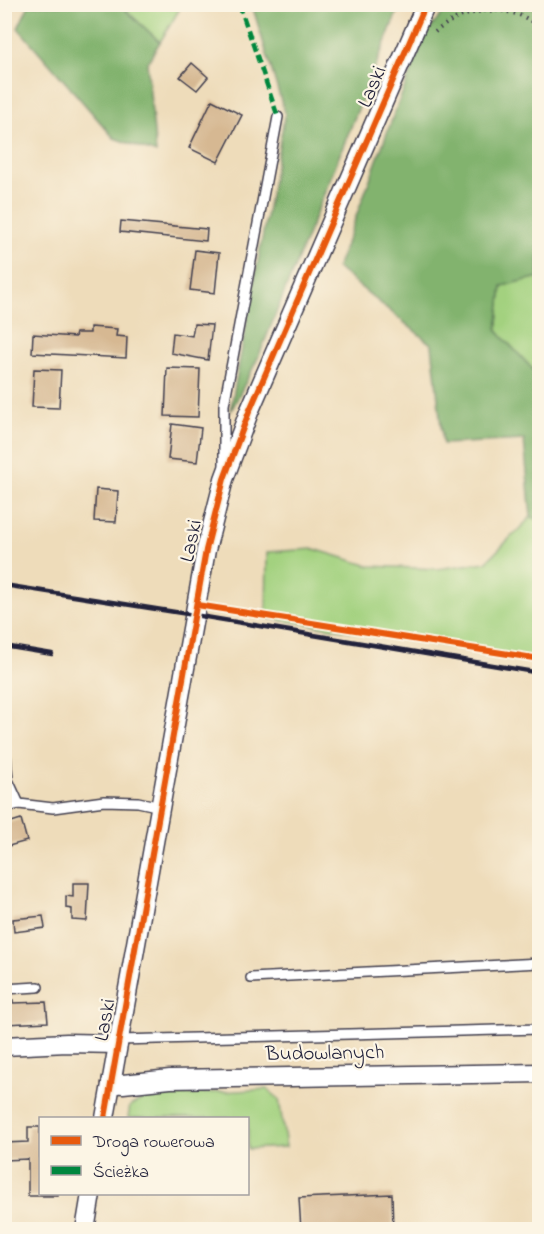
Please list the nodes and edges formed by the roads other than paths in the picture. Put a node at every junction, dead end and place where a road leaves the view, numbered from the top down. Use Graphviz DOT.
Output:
graph roads {
  1 [pos="426,4"];
  2 [pos="278,117"];
  3 [pos="224,479"];
  4 [pos="4,730"];
  5 [pos="19,804"];
  6 [pos="161,807"];
  7 [pos="4,808"];
  8 [pos="540,963"];
  9 [pos="251,978"];
  10 [pos="38,987"];
  11 [pos="4,989"];
  12 [pos="540,1029"];
  13 [pos="118,1042"];
  14 [pos="4,1046"];
  15 [pos="540,1073"];
  16 [pos="111,1083"];
  17 [pos="105,1117"];
  18 [pos="91,1195"];
  19 [pos="85,1230"];
  1 -- 3 [label="street, Laski"];
  2 -- 3 [label="lane"];
  3 -- 6 [label="street, Laski"];
  4 -- 5 [label="lane"];
  5 -- 6 [label="lane"];
  5 -- 7 [label="lane"];
  6 -- 13 [label="street, Laski"];
  8 -- 9 [label="lane"];
  10 -- 11 [label="lane"];
  12 -- 13 [label="lane"];
  13 -- 14 [label="street"];
  13 -- 16 [label="street, Laski"];
  15 -- 16 [label="street, Budowlanych"];
  16 -- 17 [label="street, Laski"];
  18 -- 19 [label="street"];
}
